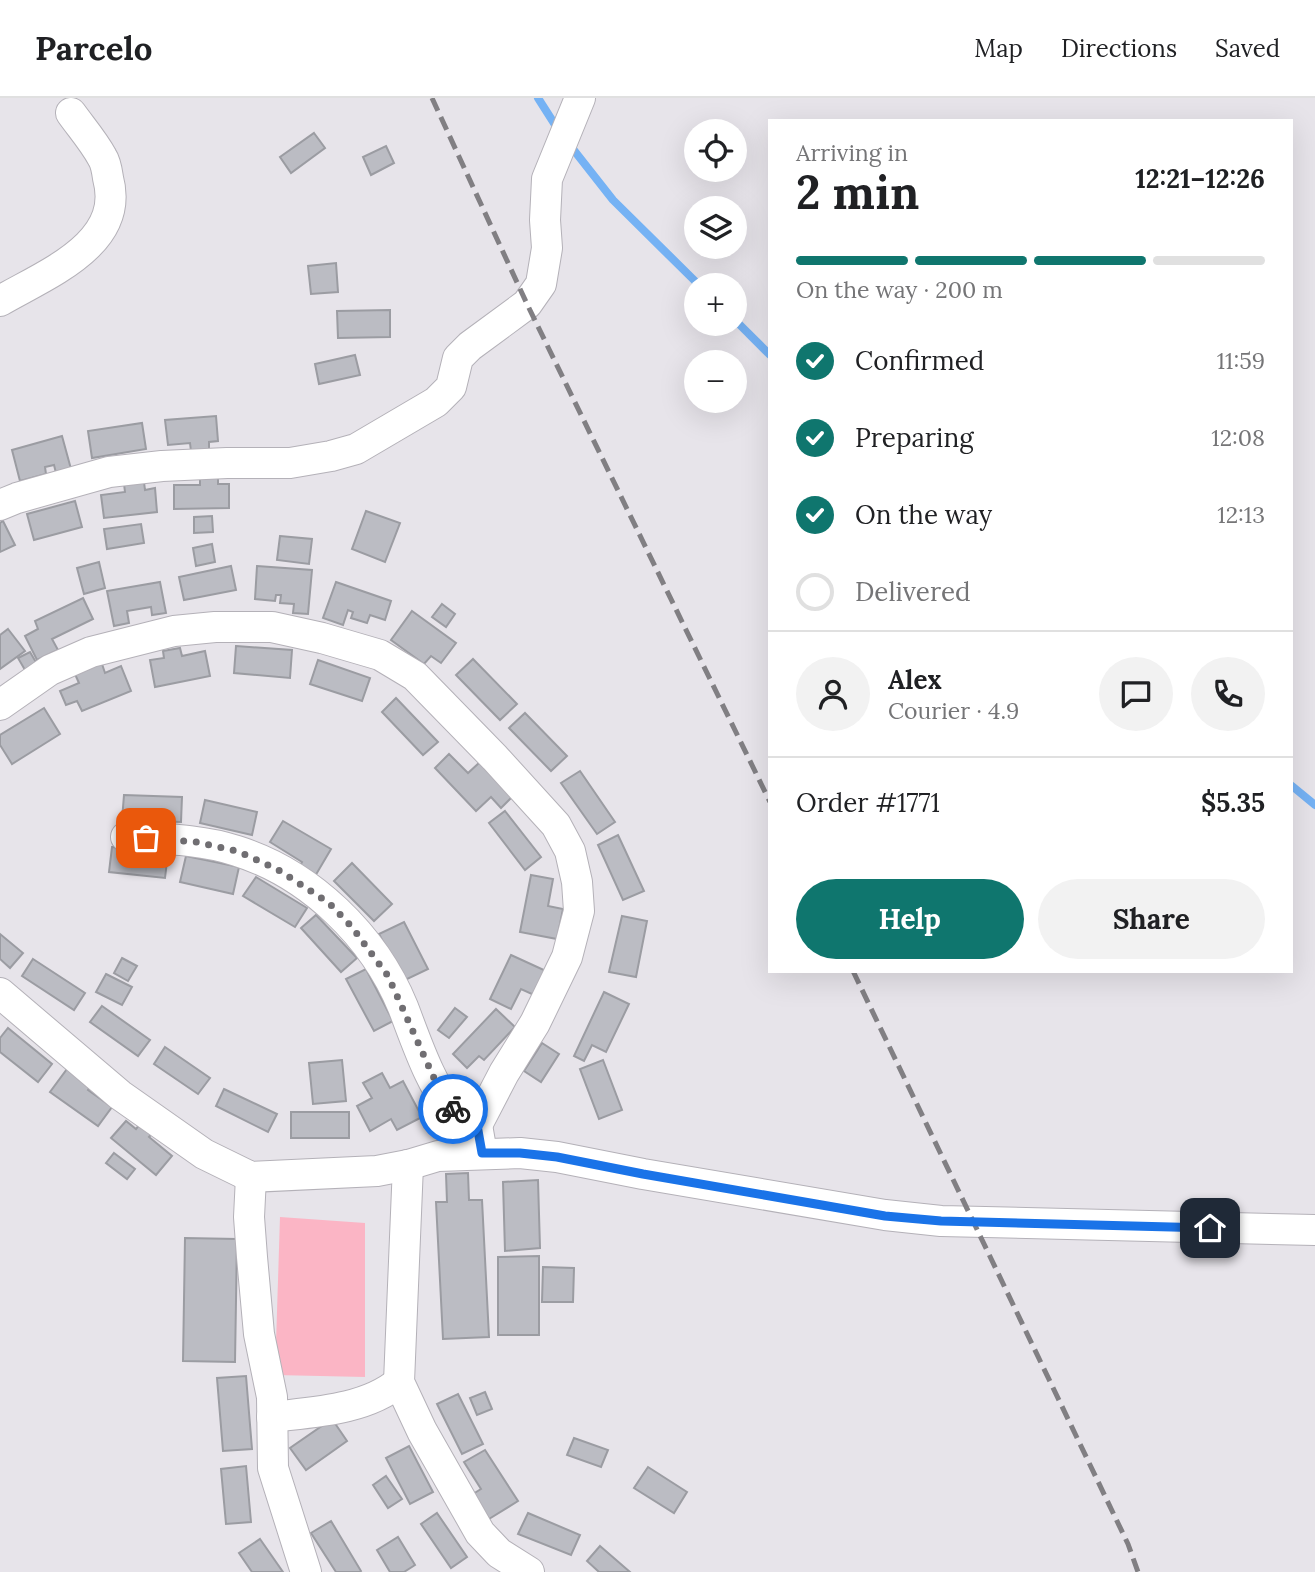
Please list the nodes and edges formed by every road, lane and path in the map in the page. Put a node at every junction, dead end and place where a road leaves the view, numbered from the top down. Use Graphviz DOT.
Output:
graph roads {
  1 [pos="580,98"];
  2 [pos="71,113"];
  3 [pos="0,301"];
  4 [pos="0,505"];
  5 [pos="0,705"];
  6 [pos="125,837"];
  7 [pos="0,993"];
  8 [pos="479,1139"];
  9 [pos="408,1165"];
  10 [pos="251,1177"];
  11 [pos="1315,1230"];
  12 [pos="399,1382"];
  13 [pos="272,1416"];
  14 [pos="306,1572"];
  15 [pos="528,1572"];
  1 -- 4 [label="street"];
  2 -- 3 [label="street"];
  5 -- 8 [label="street"];
  6 -- 8 [label="street"];
  7 -- 10 [label="street"];
  8 -- 9 [label="street"];
  8 -- 11 [label="street"];
  9 -- 10 [label="street"];
  9 -- 12 [label="street"];
  10 -- 13 [label="street"];
  12 -- 13 [label="street"];
  12 -- 15 [label="street"];
  13 -- 14 [label="street"];
}
